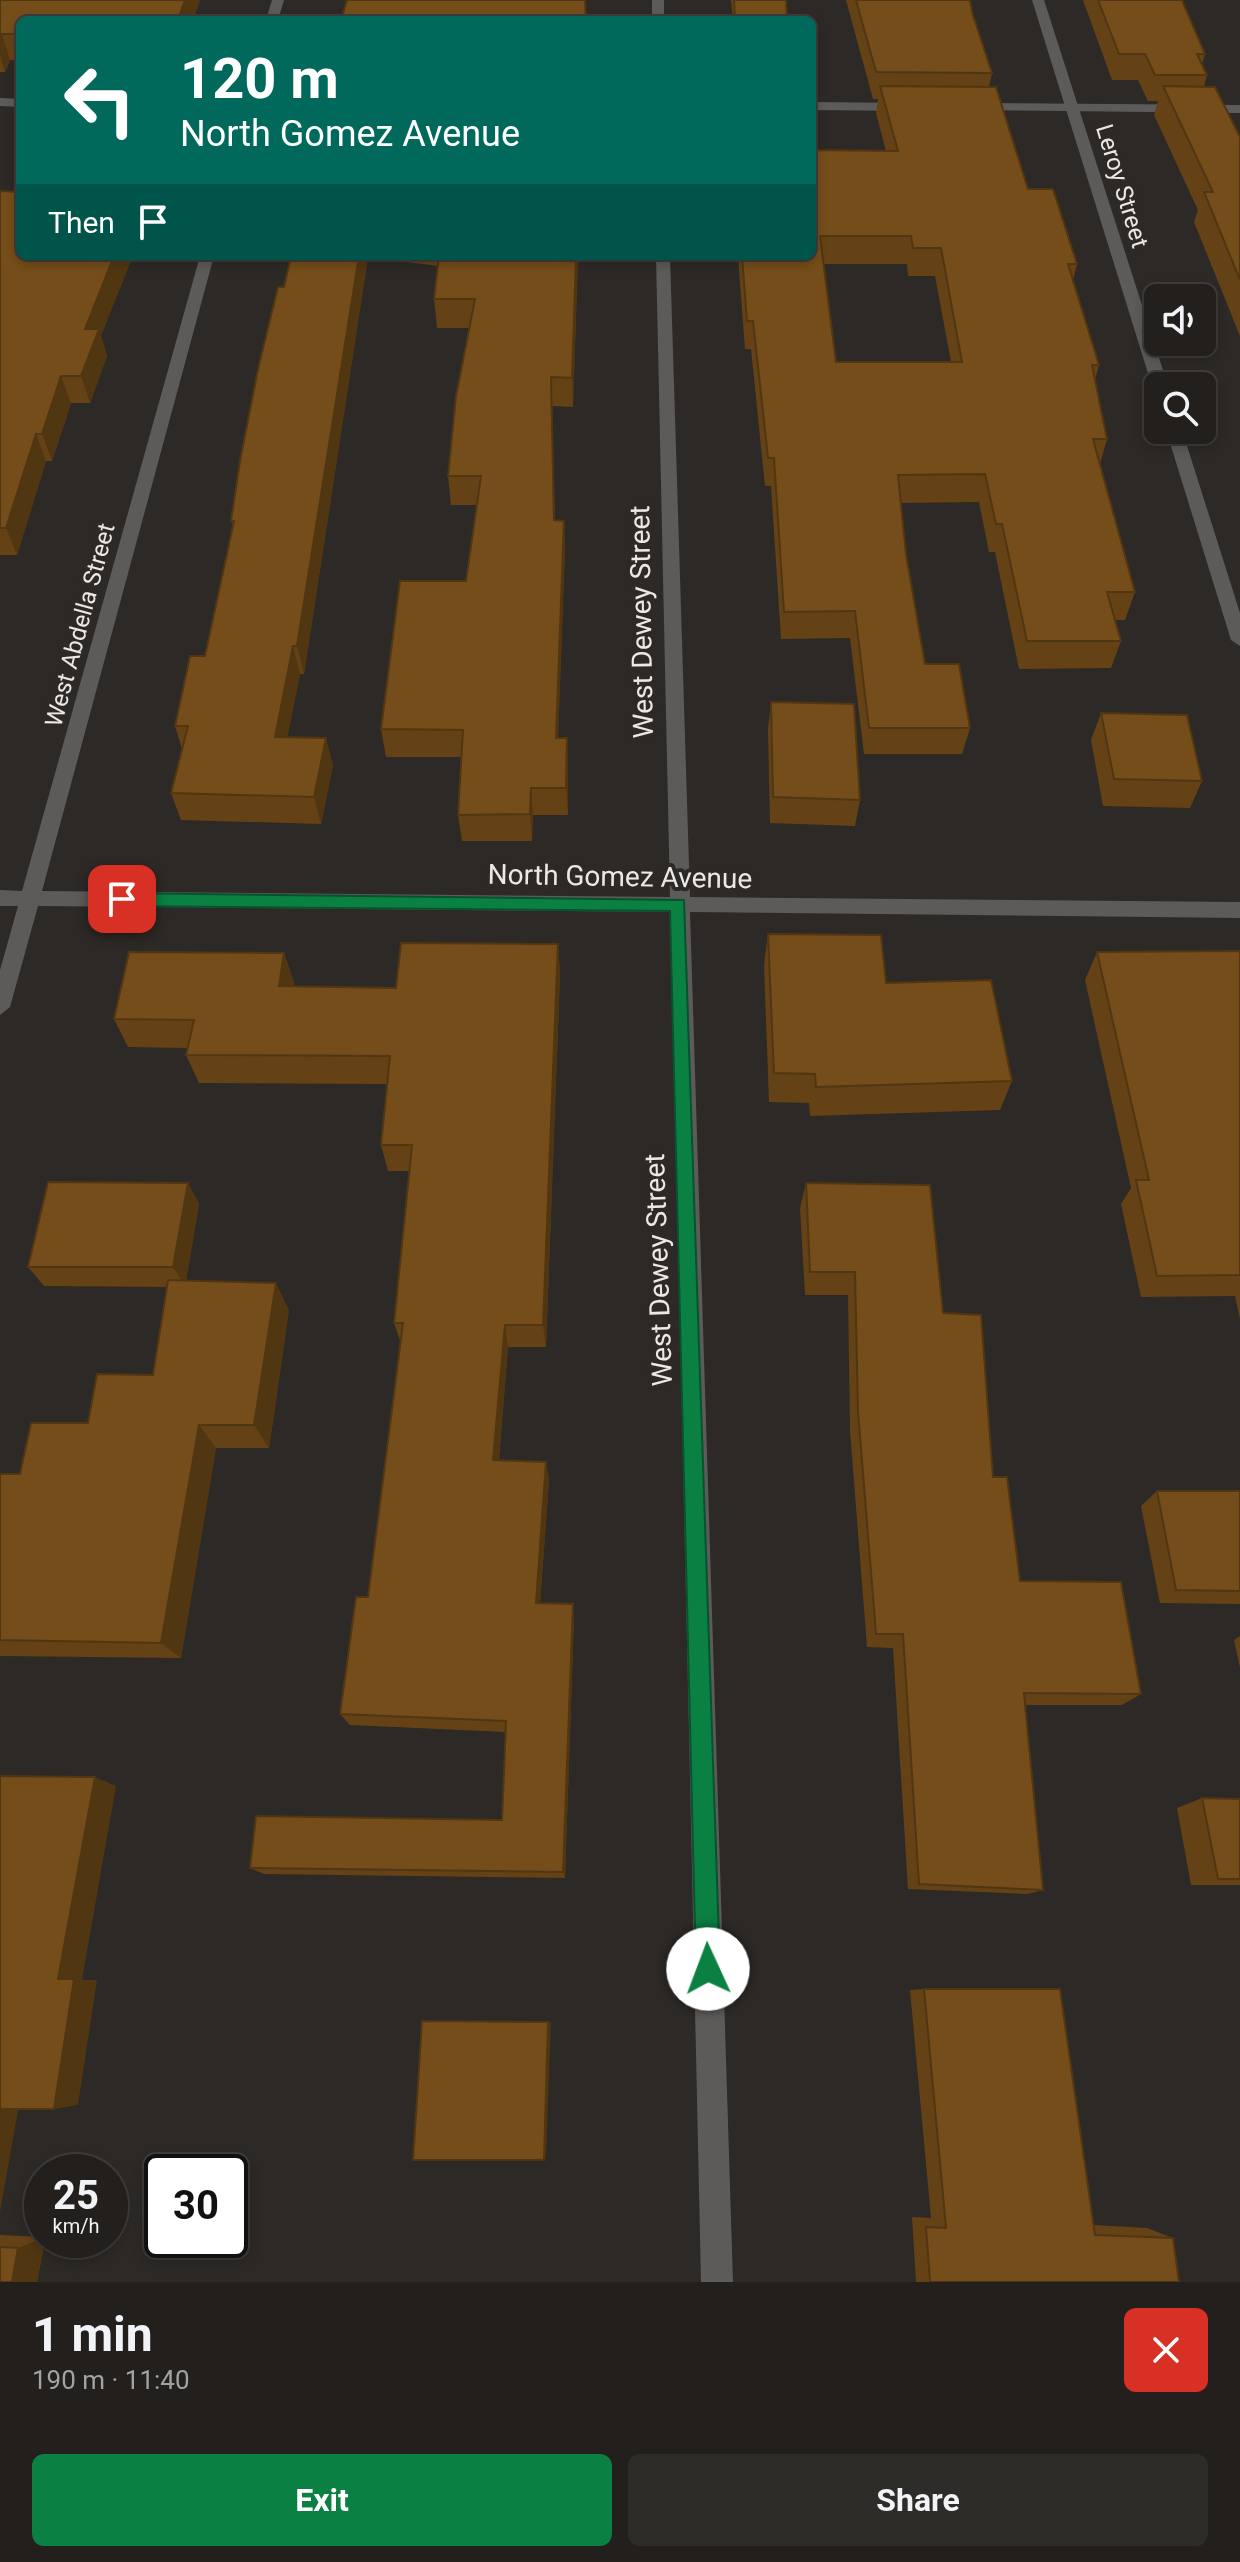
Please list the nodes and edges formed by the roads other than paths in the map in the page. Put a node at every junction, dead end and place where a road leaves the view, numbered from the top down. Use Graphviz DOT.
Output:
graph roads {
  1 [pos="1038,0"];
  2 [pos="816,106"];
  3 [pos="919,107"];
  4 [pos="965,107"];
  5 [pos="1073,108"];
  6 [pos="1240,109"];
  7 [pos="206,260"];
  8 [pos="663,260"];
  9 [pos="1156,372"];
  10 [pos="1178,444"];
  11 [pos="1240,640"];
  12 [pos="0,898"];
  13 [pos="30,899"];
  14 [pos="678,905"];
  15 [pos="1240,910"];
  16 [pos="0,1007"];
  17 [pos="717,2282"];
  1 -- 5 [label="street, Leroy Street"];
  2 -- 3 [label="street"];
  4 -- 5 [label="street"];
  5 -- 6 [label="street"];
  5 -- 9 [label="street, Leroy Street"];
  7 -- 13 [label="street, West Abdella Street"];
  8 -- 14 [label="street, West Dewey Street"];
  10 -- 11 [label="street"];
  12 -- 13 [label="street, North Gomez Avenue"];
  13 -- 14 [label="street, North Gomez Avenue"];
  13 -- 16 [label="street, West Abdella Street"];
  14 -- 15 [label="street, North Gomez Avenue"];
  14 -- 17 [label="street, West Dewey Street"];
}
